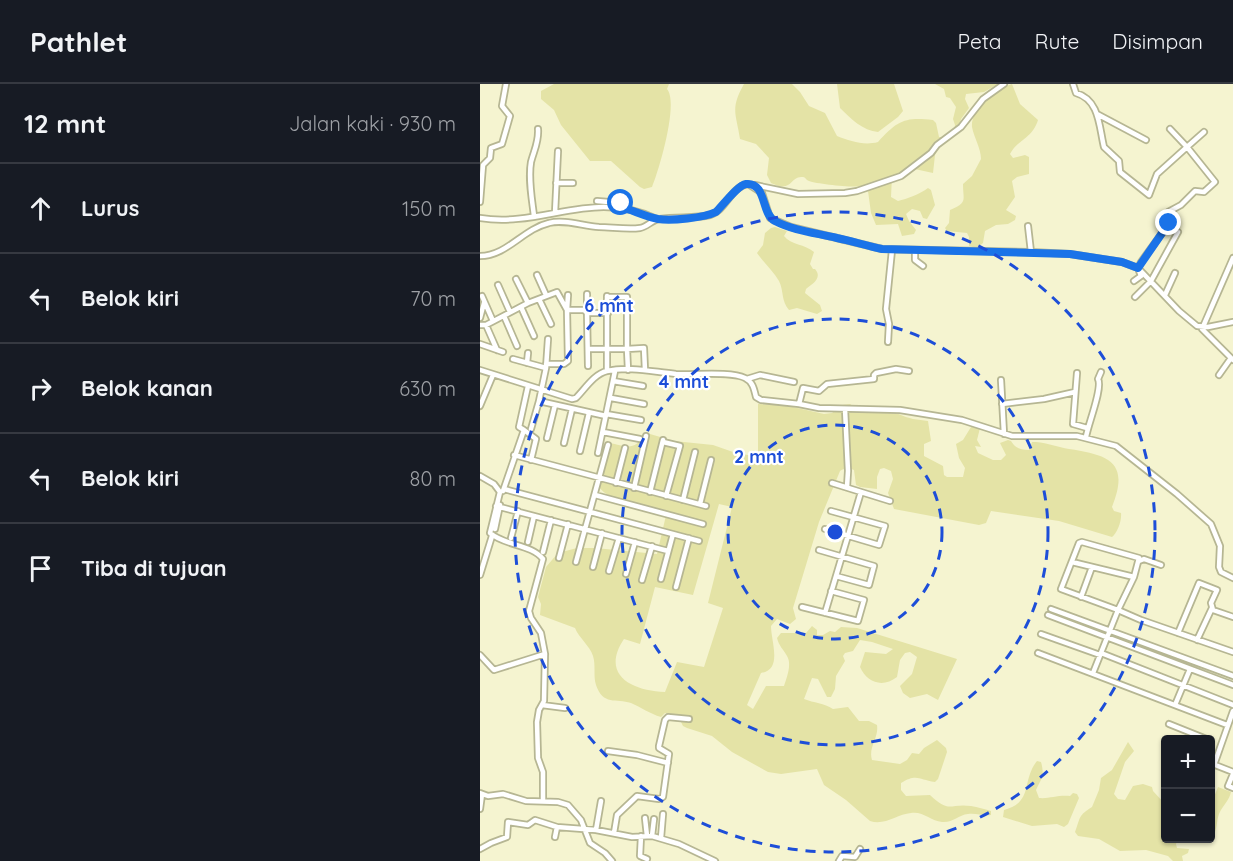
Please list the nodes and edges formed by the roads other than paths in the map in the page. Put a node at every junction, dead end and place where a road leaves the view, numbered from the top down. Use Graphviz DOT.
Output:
graph roads {
  1 [pos="506,84"];
  2 [pos="1004,84"];
  3 [pos="1073,84"];
  4 [pos="1097,114"];
  5 [pos="538,129"];
  6 [pos="1170,129"];
  7 [pos="1204,132"];
  8 [pos="1146,140"];
  9 [pos="1187,147"];
  10 [pos="558,151"];
  11 [pos="556,183"];
  12 [pos="573,183"];
  13 [pos="752,185"];
  14 [pos="597,201"];
  15 [pos="480,202"];
  16 [pos="609,203"];
  17 [pos="555,213"];
  18 [pos="534,216"];
  19 [pos="480,218"];
  20 [pos="657,219"];
  21 [pos="1028,226"];
  22 [pos="642,228"];
  23 [pos="1178,232"];
  24 [pos="644,235"];
  25 [pos="892,249"];
  26 [pos="915,250"];
  27 [pos="1031,252"];
  28 [pos="480,256"];
  29 [pos="1233,258"];
  30 [pos="923,266"];
  31 [pos="1138,268"];
  32 [pos="1175,273"];
  33 [pos="537,275"];
  34 [pos="516,279"];
  35 [pos="1134,281"];
  36 [pos="1152,281"];
  37 [pos="498,285"];
  38 [pos="587,294"];
  39 [pos="546,295"];
  40 [pos="568,295"];
  41 [pos="1165,295"];
  42 [pos="482,296"];
  43 [pos="1135,297"];
  44 [pos="538,299"];
  45 [pos="484,302"];
  46 [pos="528,303"];
  47 [pos="521,307"];
  48 [pos="567,310"];
  49 [pos="510,312"];
  50 [pos="587,313"];
  51 [pos="608,313"];
  52 [pos="504,316"];
  53 [pos="480,318"];
  54 [pos="493,321"];
  55 [pos="1233,322"];
  56 [pos="551,324"];
  57 [pos="483,325"];
  58 [pos="1202,328"];
  59 [pos="480,333"];
  60 [pos="534,336"];
  61 [pos="548,339"];
  62 [pos="888,342"];
  63 [pos="480,344"];
  64 [pos="517,346"];
  65 [pos="588,349"];
  66 [pos="608,349"];
  67 [pos="627,349"];
  68 [pos="497,350"];
  69 [pos="503,352"];
  70 [pos="528,353"];
  71 [pos="513,359"];
  72 [pos="1232,359"];
  73 [pos="527,363"];
  74 [pos="546,366"];
  75 [pos="588,366"];
  76 [pos="480,370"];
  77 [pos="628,370"];
  78 [pos="645,370"];
  79 [pos="607,371"];
  80 [pos="615,371"];
  81 [pos="909,371"];
  82 [pos="1101,372"];
  83 [pos="1077,373"];
  84 [pos="493,375"];
  85 [pos="1219,375"];
  86 [pos="747,380"];
  87 [pos="1001,380"];
  88 [pos="614,381"];
  89 [pos="794,382"];
  90 [pos="528,386"];
  91 [pos="643,386"];
  92 [pos="541,391"];
  93 [pos="1075,392"];
  94 [pos="610,398"];
  95 [pos="539,401"];
  96 [pos="644,404"];
  97 [pos="799,404"];
  98 [pos="1002,404"];
  99 [pos="555,405"];
  100 [pos="480,406"];
  101 [pos="572,409"];
  102 [pos="845,409"];
  103 [pos="589,412"];
  104 [pos="606,415"];
  105 [pos="641,420"];
  106 [pos="1088,428"];
  107 [pos="531,429"];
  108 [pos="524,430"];
  109 [pos="603,432"];
  110 [pos="1004,434"];
  111 [pos="646,436"];
  112 [pos="1086,437"];
  113 [pos="547,438"];
  114 [pos="640,439"];
  115 [pos="564,444"];
  116 [pos="608,444"];
  117 [pos="625,448"];
  118 [pos="580,451"];
  119 [pos="598,453"];
  120 [pos="695,453"];
  121 [pos="514,455"];
  122 [pos="531,460"];
  123 [pos="711,460"];
  124 [pos="480,476"];
  125 [pos="599,479"];
  126 [pos="616,483"];
  127 [pos="832,483"];
  128 [pos="634,488"];
  129 [pos="847,488"];
  130 [pos="504,489"];
  131 [pos="650,492"];
  132 [pos="861,492"];
  133 [pos="595,495"];
  134 [pos="666,496"];
  135 [pos="683,500"];
  136 [pos="890,501"];
  137 [pos="699,504"];
  138 [pos="498,506"];
  139 [pos="706,506"];
  140 [pos="518,511"];
  141 [pos="831,511"];
  142 [pos="590,512"];
  143 [pos="534,516"];
  144 [pos="853,517"];
  145 [pos="551,520"];
  146 [pos="568,524"];
  147 [pos="703,524"];
  148 [pos="495,529"];
  149 [pos="585,529"];
  150 [pos="825,529"];
  151 [pos="602,533"];
  152 [pos="673,534"];
  153 [pos="492,536"];
  154 [pos="848,536"];
  155 [pos="511,537"];
  156 [pos="619,538"];
  157 [pos="689,538"];
  158 [pos="699,541"];
  159 [pos="528,542"];
  160 [pos="635,542"];
  161 [pos="652,546"];
  162 [pos="668,550"];
  163 [pos="819,550"];
  164 [pos="543,552"];
  165 [pos="841,557"];
  166 [pos="559,558"];
  167 [pos="1140,561"];
  168 [pos="576,562"];
  169 [pos="1072,562"];
  170 [pos="1161,565"];
  171 [pos="593,567"];
  172 [pos="1092,567"];
  173 [pos="609,571"];
  174 [pos="626,574"];
  175 [pos="480,575"];
  176 [pos="836,576"];
  177 [pos="1134,578"];
  178 [pos="1233,578"];
  179 [pos="661,579"];
  180 [pos="642,580"];
  181 [pos="676,587"];
  182 [pos="1054,587"];
  183 [pos="1061,589"];
  184 [pos="831,591"];
  185 [pos="1081,597"];
  186 [pos="802,607"];
  187 [pos="1212,608"];
  188 [pos="1051,609"];
  189 [pos="1118,610"];
  190 [pos="825,613"];
  191 [pos="1048,615"];
  192 [pos="1233,617"];
  193 [pos="1110,629"];
  194 [pos="1178,633"];
  195 [pos="1041,634"];
  196 [pos="1107,637"];
  197 [pos="1197,640"];
  198 [pos="1233,652"];
  199 [pos="1038,653"];
  200 [pos="545,654"];
  201 [pos="1100,654"];
  202 [pos="480,656"];
  203 [pos="1190,669"];
  204 [pos="1093,673"];
  205 [pos="1233,676"];
  206 [pos="1233,685"];
  207 [pos="1183,686"];
  208 [pos="542,705"];
  209 [pos="1175,705"];
  210 [pos="1233,705"];
  211 [pos="565,708"];
  212 [pos="1233,711"];
  213 [pos="689,719"];
  214 [pos="1169,724"];
  215 [pos="1227,725"];
  216 [pos="1197,735"];
  217 [pos="1215,742"];
  218 [pos="1221,744"];
  219 [pos="608,752"];
  220 [pos="1215,757"];
  221 [pos="668,763"];
  222 [pos="1215,765"];
  223 [pos="1233,773"];
  224 [pos="1233,788"];
  225 [pos="481,794"];
  226 [pos="543,801"];
  227 [pos="602,801"];
  228 [pos="480,809"];
  229 [pos="663,814"];
  230 [pos="645,818"];
  231 [pos="654,819"];
  232 [pos="557,827"];
  233 [pos="585,829"];
  234 [pos="596,830"];
  235 [pos="614,833"];
  236 [pos="647,836"];
  237 [pos="555,837"];
  238 [pos="661,838"];
  239 [pos="480,849"];
  240 [pos="860,849"];
  241 [pos="702,858"];
  242 [pos="647,859"];
  243 [pos="612,861"];
  244 [pos="715,861"];
  245 [pos="839,861"];
  1 -- 15 [label="street"];
  2 -- 13 [label="street"];
  3 -- 4 [label="street"];
  4 -- 8 [label="street"];
  4 -- 9 [label="street"];
  5 -- 18 [label="street"];
  6 -- 9 [label="street"];
  7 -- 9 [label="street"];
  9 -- 31 [label="street"];
  10 -- 11 [label="street"];
  11 -- 12 [label="street"];
  11 -- 17 [label="street"];
  13 -- 20 [label="street"];
  13 -- 25 [label="street"];
  14 -- 16 [label="street"];
  16 -- 17 [label="street"];
  16 -- 20 [label="street"];
  17 -- 18 [label="street"];
  18 -- 19 [label="street"];
  20 -- 22 [label="street"];
  21 -- 27 [label="street"];
  22 -- 24 [label="street"];
  22 -- 28 [label="street"];
  23 -- 36 [label="street"];
  25 -- 26 [label="street"];
  25 -- 62 [label="street"];
  26 -- 27 [label="street"];
  26 -- 30 [label="street"];
  27 -- 31 [label="street"];
  29 -- 58 [label="street"];
  31 -- 35 [label="street"];
  31 -- 36 [label="street"];
  32 -- 41 [label="street"];
  33 -- 39 [label="street"];
  34 -- 46 [label="street"];
  36 -- 41 [label="street"];
  36 -- 43 [label="street"];
  37 -- 49 [label="street"];
  38 -- 50 [label="street"];
  39 -- 44 [label="street"];
  39 -- 48 [label="street"];
  40 -- 48 [label="street"];
  41 -- 58 [label="street"];
  42 -- 45 [label="street"];
  44 -- 46 [label="street"];
  44 -- 56 [label="street"];
  45 -- 53 [label="street"];
  45 -- 54 [label="street"];
  46 -- 47 [label="street"];
  47 -- 49 [label="street"];
  47 -- 60 [label="street"];
  48 -- 50 [label="street"];
  48 -- 74 [label="street"];
  49 -- 52 [label="street"];
  50 -- 51 [label="street"];
  50 -- 65 [label="street"];
  51 -- 66 [label="street"];
  51 -- 67 [label="street"];
  52 -- 54 [label="street"];
  52 -- 64 [label="street"];
  54 -- 57 [label="street"];
  55 -- 58 [label="street"];
  57 -- 59 [label="street"];
  57 -- 68 [label="street"];
  58 -- 72 [label="street"];
  61 -- 74 [label="street"];
  63 -- 68 [label="street"];
  65 -- 66 [label="street"];
  65 -- 75 [label="street"];
  66 -- 67 [label="street"];
  66 -- 79 [label="street"];
  67 -- 77 [label="street"];
  67 -- 78 [label="street"];
  68 -- 69 [label="street"];
  70 -- 73 [label="street"];
  71 -- 73 [label="street"];
  72 -- 85 [label="street"];
  73 -- 74 [label="street"];
  74 -- 92 [label="street"];
  76 -- 84 [label="street"];
  77 -- 78 [label="street"];
  77 -- 80 [label="street"];
  78 -- 86 [label="street"];
  79 -- 80 [label="street"];
  79 -- 92 [label="street"];
  80 -- 88 [label="street"];
  81 -- 97 [label="street"];
  82 -- 106 [label="street"];
  83 -- 93 [label="street"];
  84 -- 90 [label="street"];
  84 -- 100 [label="street"];
  86 -- 89 [label="street"];
  86 -- 97 [label="street"];
  87 -- 98 [label="street"];
  88 -- 91 [label="street"];
  88 -- 94 [label="street"];
  90 -- 92 [label="street"];
  90 -- 108 [label="street"];
  92 -- 95 [label="street"];
  93 -- 98 [label="street"];
  93 -- 106 [label="street"];
  94 -- 96 [label="street"];
  94 -- 104 [label="street"];
  95 -- 99 [label="street"];
  95 -- 107 [label="street"];
  97 -- 102 [label="street"];
  98 -- 110 [label="street"];
  99 -- 101 [label="street"];
  99 -- 113 [label="street"];
  101 -- 103 [label="street"];
  101 -- 115 [label="street"];
  102 -- 110 [label="street"];
  102 -- 129 [label="street"];
  103 -- 104 [label="street"];
  103 -- 118 [label="street"];
  104 -- 105 [label="street"];
  104 -- 109 [label="street"];
  106 -- 112 [label="street"];
  108 -- 121 [label="street"];
  108 -- 122 [label="street"];
  109 -- 114 [label="street"];
  109 -- 119 [label="street"];
  110 -- 112 [label="street"];
  111 -- 128 [label="street"];
  112 -- 178 [label="street"];
  116 -- 125 [label="street"];
  117 -- 126 [label="street"];
  120 -- 135 [label="street"];
  121 -- 122 [label="street"];
  121 -- 130 [label="street"];
  122 -- 125 [label="street"];
  123 -- 137 [label="street"];
  124 -- 138 [label="street"];
  125 -- 126 [label="street"];
  125 -- 133 [label="street"];
  126 -- 128 [label="street"];
  127 -- 129 [label="street"];
  128 -- 131 [label="street"];
  129 -- 132 [label="street"];
  130 -- 138 [label="street"];
  130 -- 142 [label="street"];
  131 -- 134 [label="street"];
  131 -- 134 [label="street"];
  132 -- 136 [label="street"];
  132 -- 144 [label="street"];
  133 -- 142 [label="street"];
  133 -- 147 [label="street"];
  134 -- 135 [label="street"];
  135 -- 137 [label="street"];
  137 -- 139 [label="street"];
  138 -- 140 [label="street"];
  138 -- 148 [label="street"];
  138 -- 153 [label="street"];
  140 -- 143 [label="street"];
  140 -- 155 [label="street"];
  141 -- 144 [label="street"];
  142 -- 149 [label="street"];
  142 -- 152 [label="street"];
  143 -- 145 [label="street"];
  143 -- 159 [label="street"];
  144 -- 154 [label="street"];
  144 -- 154 [label="street"];
  145 -- 146 [label="street"];
  145 -- 164 [label="street"];
  146 -- 149 [label="street"];
  146 -- 166 [label="street"];
  149 -- 151 [label="street"];
  149 -- 168 [label="street"];
  150 -- 154 [label="street"];
  151 -- 156 [label="street"];
  151 -- 171 [label="street"];
  152 -- 157 [label="street"];
  152 -- 162 [label="street"];
  153 -- 175 [label="street"];
  153 -- 200 [label="street"];
  154 -- 165 [label="street"];
  156 -- 160 [label="street"];
  156 -- 173 [label="street"];
  157 -- 158 [label="street"];
  157 -- 181 [label="street"];
  160 -- 161 [label="street"];
  160 -- 174 [label="street"];
  161 -- 162 [label="street"];
  161 -- 180 [label="street"];
  162 -- 179 [label="street"];
  163 -- 165 [label="street"];
  165 -- 176 [label="street"];
  165 -- 176 [label="street"];
  167 -- 169 [label="street"];
  167 -- 170 [label="street"];
  167 -- 177 [label="street"];
  169 -- 172 [label="street"];
  169 -- 183 [label="street"];
  172 -- 177 [label="street"];
  172 -- 185 [label="street"];
  176 -- 184 [label="street"];
  177 -- 189 [label="street"];
  182 -- 183 [label="street"];
  183 -- 185 [label="street"];
  184 -- 190 [label="street"];
  184 -- 190 [label="street"];
  185 -- 189 [label="street"];
  186 -- 190 [label="street"];
  187 -- 192 [label="street"];
  187 -- 194 [label="street"];
  187 -- 197 [label="street"];
  188 -- 193 [label="street"];
  189 -- 193 [label="street"];
  189 -- 194 [label="street"];
  191 -- 196 [label="street"];
  193 -- 196 [label="street"];
  193 -- 205 [label="street"];
  194 -- 197 [label="street"];
  195 -- 201 [label="street"];
  196 -- 201 [label="street"];
  196 -- 203 [label="street"];
  197 -- 198 [label="street"];
  199 -- 204 [label="street"];
  200 -- 202 [label="street"];
  200 -- 208 [label="street"];
  201 -- 204 [label="street"];
  201 -- 207 [label="street"];
  203 -- 206 [label="street"];
  203 -- 207 [label="street"];
  204 -- 209 [label="street"];
  207 -- 209 [label="street"];
  207 -- 210 [label="street"];
  208 -- 211 [label="street"];
  208 -- 226 [label="street"];
  209 -- 215 [label="street"];
  212 -- 215 [label="street"];
  213 -- 221 [label="street"];
  214 -- 216 [label="street"];
  215 -- 218 [label="street"];
  217 -- 218 [label="street"];
  218 -- 220 [label="street"];
  219 -- 221 [label="street"];
  221 -- 235 [label="street"];
  222 -- 223 [label="street"];
  223 -- 224 [label="street"];
  225 -- 226 [label="street"];
  225 -- 228 [label="street"];
  226 -- 233 [label="street"];
  227 -- 234 [label="street"];
  229 -- 238 [label="street"];
  230 -- 236 [label="street"];
  231 -- 236 [label="street"];
  232 -- 233 [label="street"];
  232 -- 237 [label="street"];
  232 -- 239 [label="street"];
  233 -- 234 [label="street"];
  233 -- 243 [label="street"];
  234 -- 235 [label="street"];
  235 -- 236 [label="street"];
  236 -- 238 [label="street"];
  236 -- 242 [label="street"];
  238 -- 241 [label="street"];
  240 -- 245 [label="street"];
  241 -- 244 [label="street"];
}
